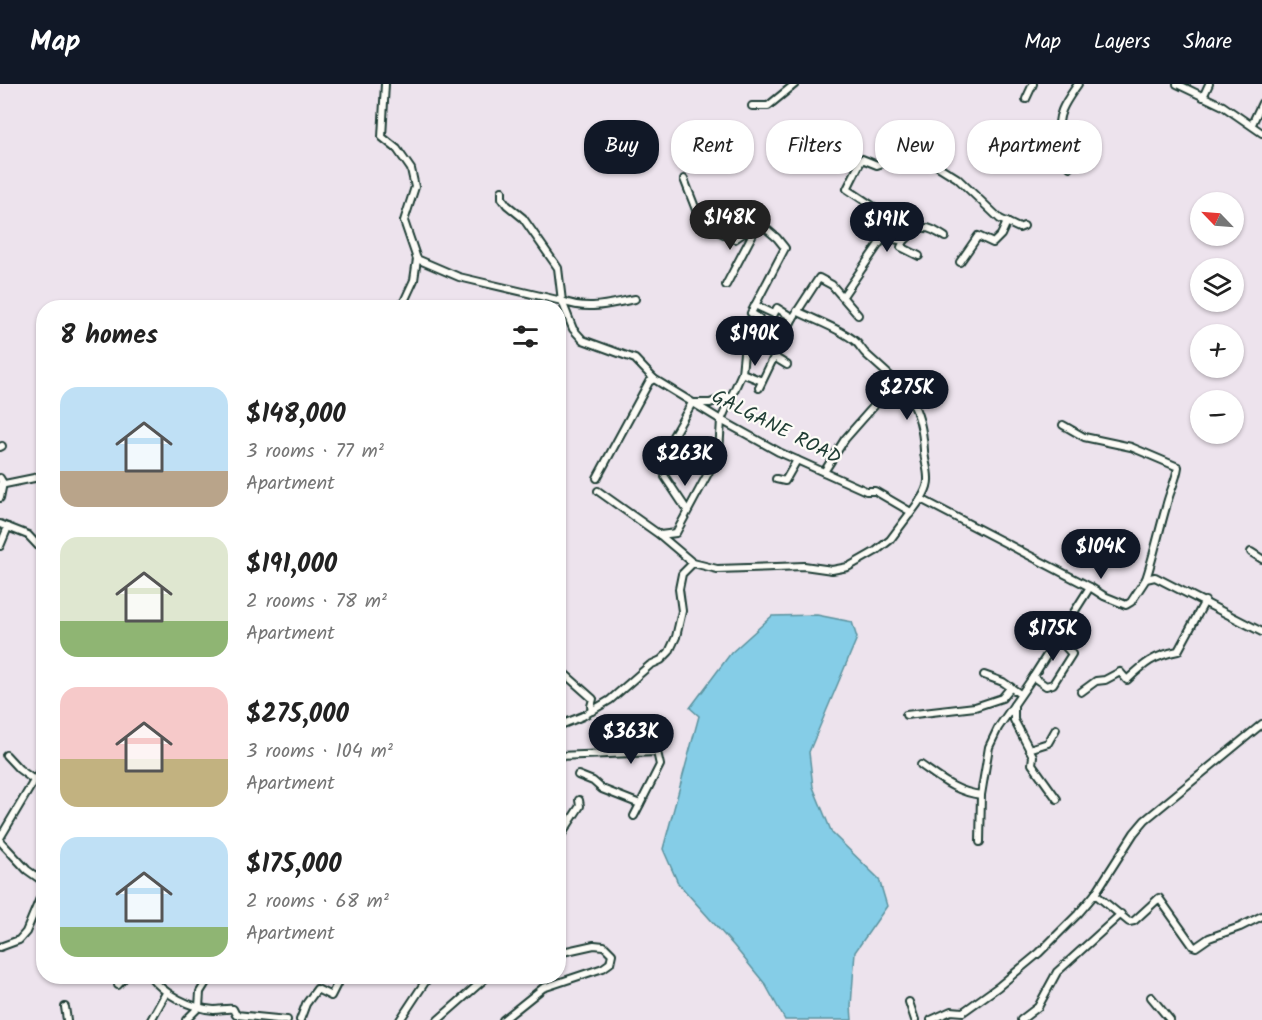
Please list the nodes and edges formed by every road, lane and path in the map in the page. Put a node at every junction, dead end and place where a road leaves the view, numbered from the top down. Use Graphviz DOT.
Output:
graph roads {
  1 [pos="385,84"];
  2 [pos="795,84"];
  3 [pos="1033,84"];
  4 [pos="1078,84"];
  5 [pos="1177,84"];
  6 [pos="1209,84"];
  7 [pos="1203,97"];
  8 [pos="1026,99"];
  9 [pos="1262,102"];
  10 [pos="752,106"];
  11 [pos="1061,120"];
  12 [pos="1252,124"];
  13 [pos="1262,133"];
  14 [pos="684,179"];
  15 [pos="502,191"];
  16 [pos="1007,222"];
  17 [pos="1024,226"];
  18 [pos="756,228"];
  19 [pos="913,233"];
  20 [pos="945,237"];
  21 [pos="904,241"];
  22 [pos="919,256"];
  23 [pos="417,259"];
  24 [pos="960,262"];
  25 [pos="726,285"];
  26 [pos="843,296"];
  27 [pos="635,298"];
  28 [pos="405,300"];
  29 [pos="558,300"];
  30 [pos="562,300"];
  31 [pos="566,302"];
  32 [pos="755,305"];
  33 [pos="566,311"];
  34 [pos="797,312"];
  35 [pos="858,315"];
  36 [pos="793,318"];
  37 [pos="774,357"];
  38 [pos="787,365"];
  39 [pos="742,373"];
  40 [pos="654,380"];
  41 [pos="897,380"];
  42 [pos="762,381"];
  43 [pos="759,388"];
  44 [pos="732,395"];
  45 [pos="692,403"];
  46 [pos="721,420"];
  47 [pos="1063,425"];
  48 [pos="662,455"];
  49 [pos="797,460"];
  50 [pos="824,472"];
  51 [pos="36,477"];
  52 [pos="665,477"];
  53 [pos="597,478"];
  54 [pos="776,479"];
  55 [pos="1,482"];
  56 [pos="598,491"];
  57 [pos="0,498"];
  58 [pos="921,499"];
  59 [pos="687,510"];
  60 [pos="911,512"];
  61 [pos="0,524"];
  62 [pos="8,527"];
  63 [pos="660,535"];
  64 [pos="36,544"];
  65 [pos="0,546"];
  66 [pos="1251,552"];
  67 [pos="1262,559"];
  68 [pos="860,560"];
  69 [pos="693,563"];
  70 [pos="1146,579"];
  71 [pos="1090,587"];
  72 [pos="1205,601"];
  73 [pos="1041,625"];
  74 [pos="1262,632"];
  75 [pos="1058,639"];
  76 [pos="566,675"];
  77 [pos="984,675"];
  78 [pos="1033,678"];
  79 [pos="1011,687"];
  80 [pos="1081,692"];
  81 [pos="1020,694"];
  82 [pos="1014,704"];
  83 [pos="592,711"];
  84 [pos="906,715"];
  85 [pos="566,722"];
  86 [pos="1262,724"];
  87 [pos="1056,729"];
  88 [pos="1029,749"];
  89 [pos="6,755"];
  90 [pos="566,756"];
  91 [pos="921,765"];
  92 [pos="578,776"];
  93 [pos="36,777"];
  94 [pos="34,780"];
  95 [pos="981,795"];
  96 [pos="1057,799"];
  97 [pos="579,800"];
  98 [pos="640,804"];
  99 [pos="634,816"];
  100 [pos="566,828"];
  101 [pos="0,839"];
  102 [pos="980,842"];
  103 [pos="36,876"];
  104 [pos="1095,894"];
  105 [pos="36,908"];
  106 [pos="1121,914"];
  107 [pos="1262,916"];
  108 [pos="0,947"];
  109 [pos="566,951"];
  110 [pos="566,980"];
  111 [pos="158,984"];
  112 [pos="205,984"];
  113 [pos="337,984"];
  114 [pos="424,984"];
  115 [pos="479,984"];
  116 [pos="555,984"];
  117 [pos="166,993"];
  118 [pos="1152,997"];
  119 [pos="909,1002"];
  120 [pos="65,1007"];
  121 [pos="199,1007"];
  122 [pos="235,1017"];
  123 [pos="67,1020"];
  124 [pos="151,1020"];
  125 [pos="186,1020"];
  126 [pos="287,1020"];
  127 [pos="300,1020"];
  128 [pos="400,1020"];
  129 [pos="438,1020"];
  130 [pos="503,1020"];
  131 [pos="915,1020"];
  132 [pos="931,1020"];
  133 [pos="1021,1020"];
  134 [pos="1170,1020"];
  1 -- 23 [label="street"];
  2 -- 10 [label="street"];
  3 -- 8 [label="street"];
  4 -- 11 [label="street"];
  5 -- 7 [label="street"];
  6 -- 7 [label="street"];
  7 -- 12 [label="street"];
  9 -- 12 [label="street"];
  12 -- 13 [label="street"];
  14 -- 18 [label="street"];
  15 -- 30 [label="street, GALGANE ROAD"];
  16 -- 17 [label="street"];
  16 -- 19 [label="street"];
  16 -- 24 [label="street"];
  18 -- 25 [label="street"];
  18 -- 32 [label="street"];
  19 -- 20 [label="street"];
  19 -- 21 [label="street"];
  21 -- 22 [label="street"];
  21 -- 26 [label="street"];
  23 -- 28 [label="street"];
  23 -- 29 [label="street"];
  26 -- 34 [label="street"];
  26 -- 35 [label="street"];
  27 -- 31 [label="street"];
  32 -- 36 [label="street"];
  32 -- 39 [label="street"];
  33 -- 40 [label="street, GALGANE ROAD"];
  34 -- 36 [label="street"];
  34 -- 41 [label="street"];
  36 -- 37 [label="street"];
  37 -- 38 [label="street"];
  37 -- 42 [label="street"];
  39 -- 42 [label="street"];
  39 -- 44 [label="street"];
  40 -- 45 [label="street, GALGANE ROAD"];
  40 -- 53 [label="street"];
  41 -- 50 [label="street"];
  41 -- 58 [label="street"];
  42 -- 43 [label="street"];
  44 -- 45 [label="street"];
  44 -- 46 [label="street"];
  45 -- 46 [label="street, GALGANE ROAD"];
  45 -- 48 [label="street"];
  46 -- 49 [label="street, GALGANE ROAD"];
  46 -- 59 [label="street"];
  47 -- 70 [label="street"];
  49 -- 50 [label="street, GALGANE ROAD"];
  49 -- 54 [label="street"];
  50 -- 60 [label="street, GALGANE ROAD"];
  51 -- 55 [label="street"];
  52 -- 59 [label="street"];
  55 -- 57 [label="street"];
  56 -- 63 [label="street"];
  58 -- 60 [label="street"];
  58 -- 71 [label="street"];
  59 -- 63 [label="street"];
  60 -- 68 [label="street"];
  60 -- 69 [label="street"];
  61 -- 62 [label="street"];
  62 -- 64 [label="street"];
  62 -- 65 [label="street"];
  63 -- 69 [label="street"];
  66 -- 67 [label="street"];
  69 -- 83 [label="street"];
  70 -- 71 [label="street"];
  70 -- 72 [label="street"];
  71 -- 75 [label="street"];
  72 -- 74 [label="street"];
  72 -- 80 [label="street"];
  73 -- 75 [label="street"];
  75 -- 78 [label="street"];
  75 -- 78 [label="street"];
  76 -- 83 [label="street"];
  77 -- 79 [label="street"];
  78 -- 81 [label="street"];
  79 -- 81 [label="street"];
  79 -- 84 [label="street"];
  81 -- 82 [label="street"];
  82 -- 88 [label="street"];
  82 -- 95 [label="street"];
  83 -- 85 [label="street"];
  86 -- 104 [label="street"];
  87 -- 88 [label="street"];
  88 -- 96 [label="street"];
  89 -- 94 [label="street"];
  90 -- 98 [label="street"];
  91 -- 95 [label="street"];
  92 -- 98 [label="street"];
  93 -- 94 [label="street"];
  94 -- 101 [label="street"];
  95 -- 102 [label="street"];
  97 -- 100 [label="street"];
  98 -- 99 [label="street"];
  101 -- 103 [label="street"];
  104 -- 106 [label="street"];
  104 -- 132 [label="street"];
  105 -- 108 [label="street"];
  106 -- 107 [label="street"];
  106 -- 133 [label="street"];
  109 -- 110 [label="street"];
  111 -- 117 [label="street"];
  112 -- 121 [label="street"];
  113 -- 127 [label="street"];
  114 -- 128 [label="street"];
  115 -- 129 [label="street"];
  116 -- 130 [label="street"];
  117 -- 121 [label="street"];
  117 -- 124 [label="street"];
  118 -- 134 [label="street"];
  119 -- 131 [label="street"];
  120 -- 123 [label="street"];
  121 -- 122 [label="street"];
  121 -- 125 [label="street"];
  122 -- 126 [label="street"];
}
